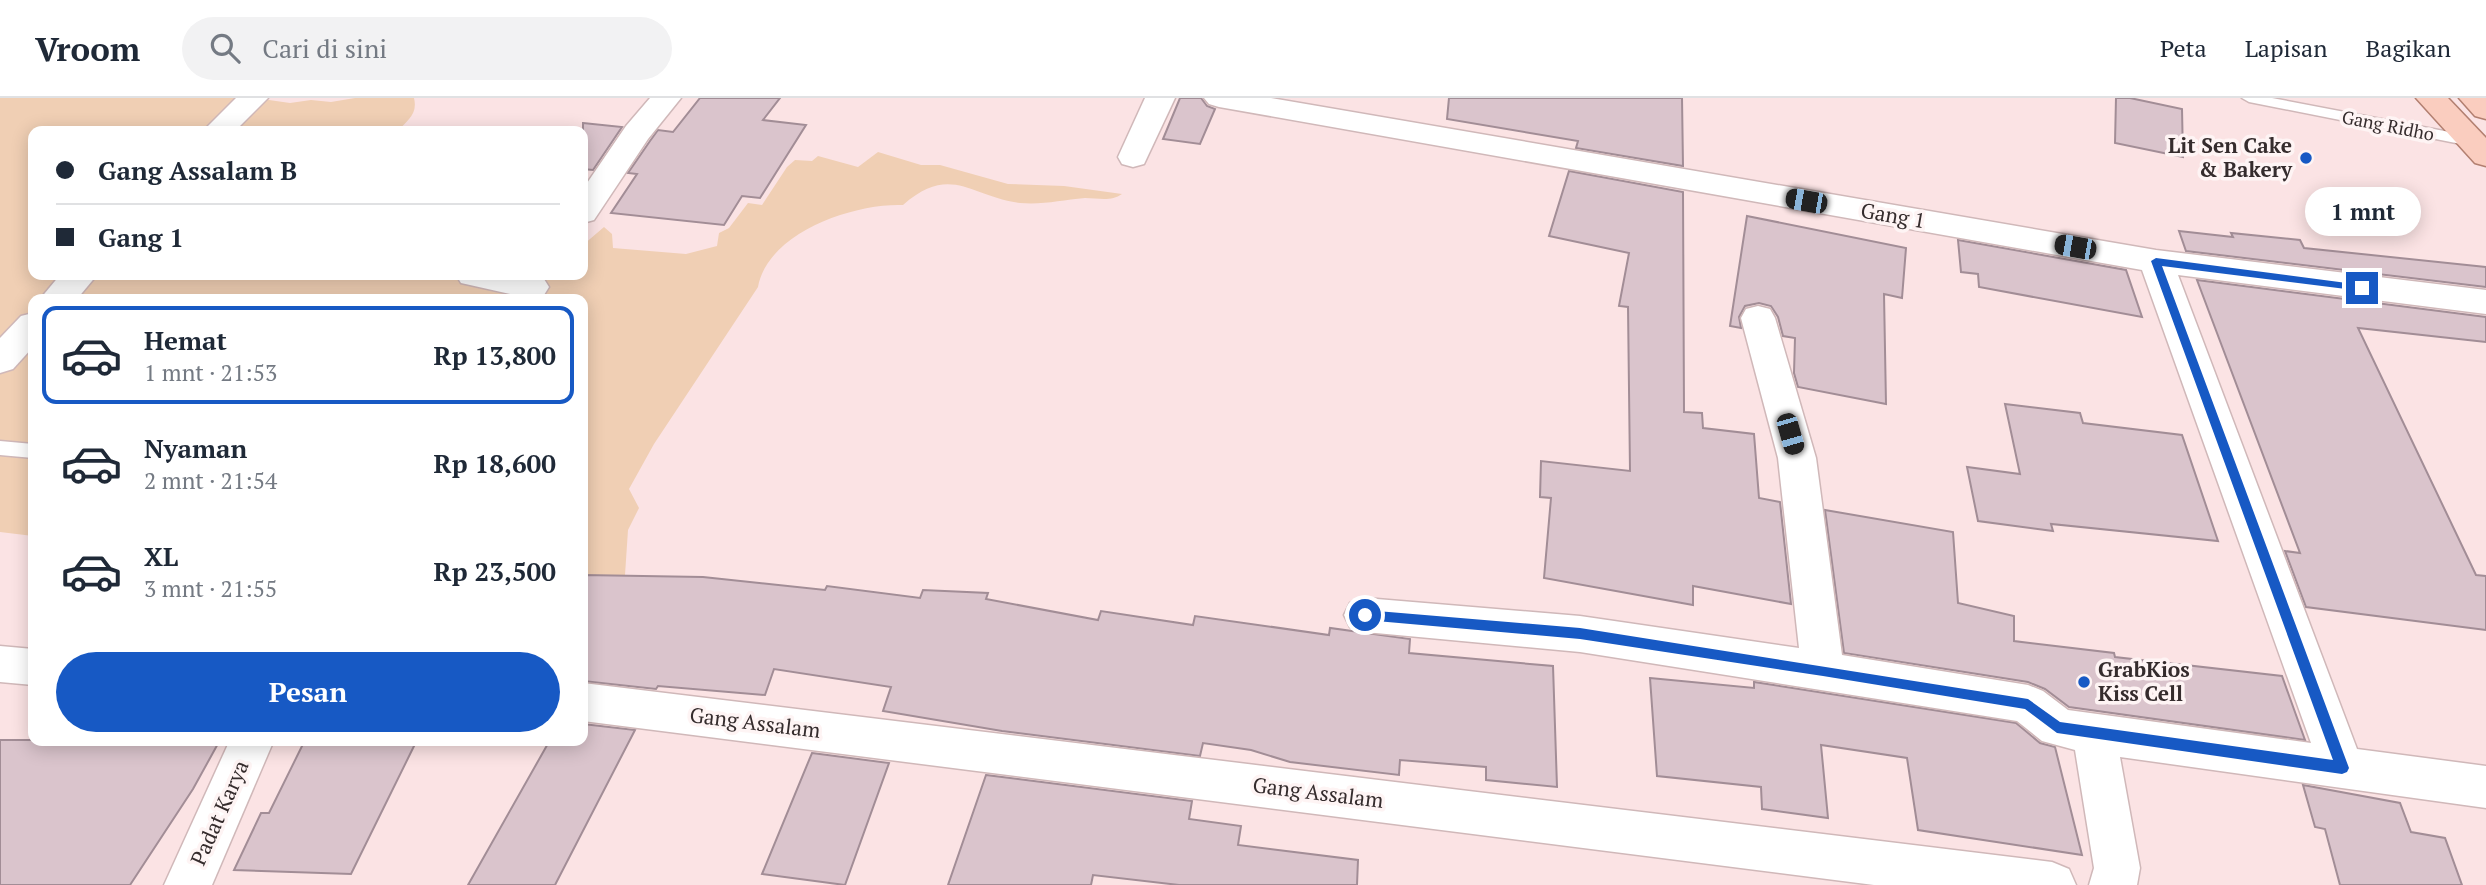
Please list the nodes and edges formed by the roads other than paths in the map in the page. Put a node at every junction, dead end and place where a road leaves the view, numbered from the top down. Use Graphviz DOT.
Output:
graph roads {
  1 [pos="253,98"];
  2 [pos="666,98"];
  3 [pos="1160,98"];
  4 [pos="1219,98"];
  5 [pos="2249,98"];
  6 [pos="2431,98"];
  7 [pos="2474,98"];
  8 [pos="2486,110"];
  9 [pos="223,126"];
  10 [pos="2482,148"];
  11 [pos="1133,157"];
  12 [pos="588,206"];
  13 [pos="2156,261"];
  14 [pos="75,280"];
  15 [pos="498,280"];
  16 [pos="532,287"];
  17 [pos="62,294"];
  18 [pos="2486,302"];
  19 [pos="1758,318"];
  20 [pos="28,330"];
  21 [pos="0,360"];
  22 [pos="0,448"];
  23 [pos="28,451"];
  24 [pos="1365,615"];
  25 [pos="0,664"];
  26 [pos="28,667"];
  27 [pos="1823,670"];
  28 [pos="588,703"];
  29 [pos="2094,734"];
  30 [pos="249,746"];
  31 [pos="2342,768"];
  32 [pos="2486,786"];
  33 [pos="188,885"];
  34 [pos="2052,885"];
  35 [pos="2113,885"];
  1 -- 9 [label="street"];
  2 -- 12 [label="street"];
  3 -- 11 [label="street"];
  4 -- 13 [label="street, Gang 1"];
  5 -- 10 [label="lane, Gang Ridho"];
  6 -- 10 [label="main road"];
  7 -- 8 [label="main road"];
  13 -- 18 [label="street, Gang 1"];
  13 -- 31 [label="street"];
  14 -- 17 [label="street"];
  15 -- 16 [label="street"];
  19 -- 27 [label="street"];
  20 -- 21 [label="street"];
  22 -- 23 [label="lane"];
  24 -- 27 [label="street"];
  25 -- 26 [label="street"];
  27 -- 29 [label="street"];
  28 -- 34 [label="street, Gang Assalam"];
  29 -- 31 [label="street"];
  29 -- 35 [label="street"];
  30 -- 33 [label="street, Padat Karya"];
  31 -- 32 [label="street"];
}
